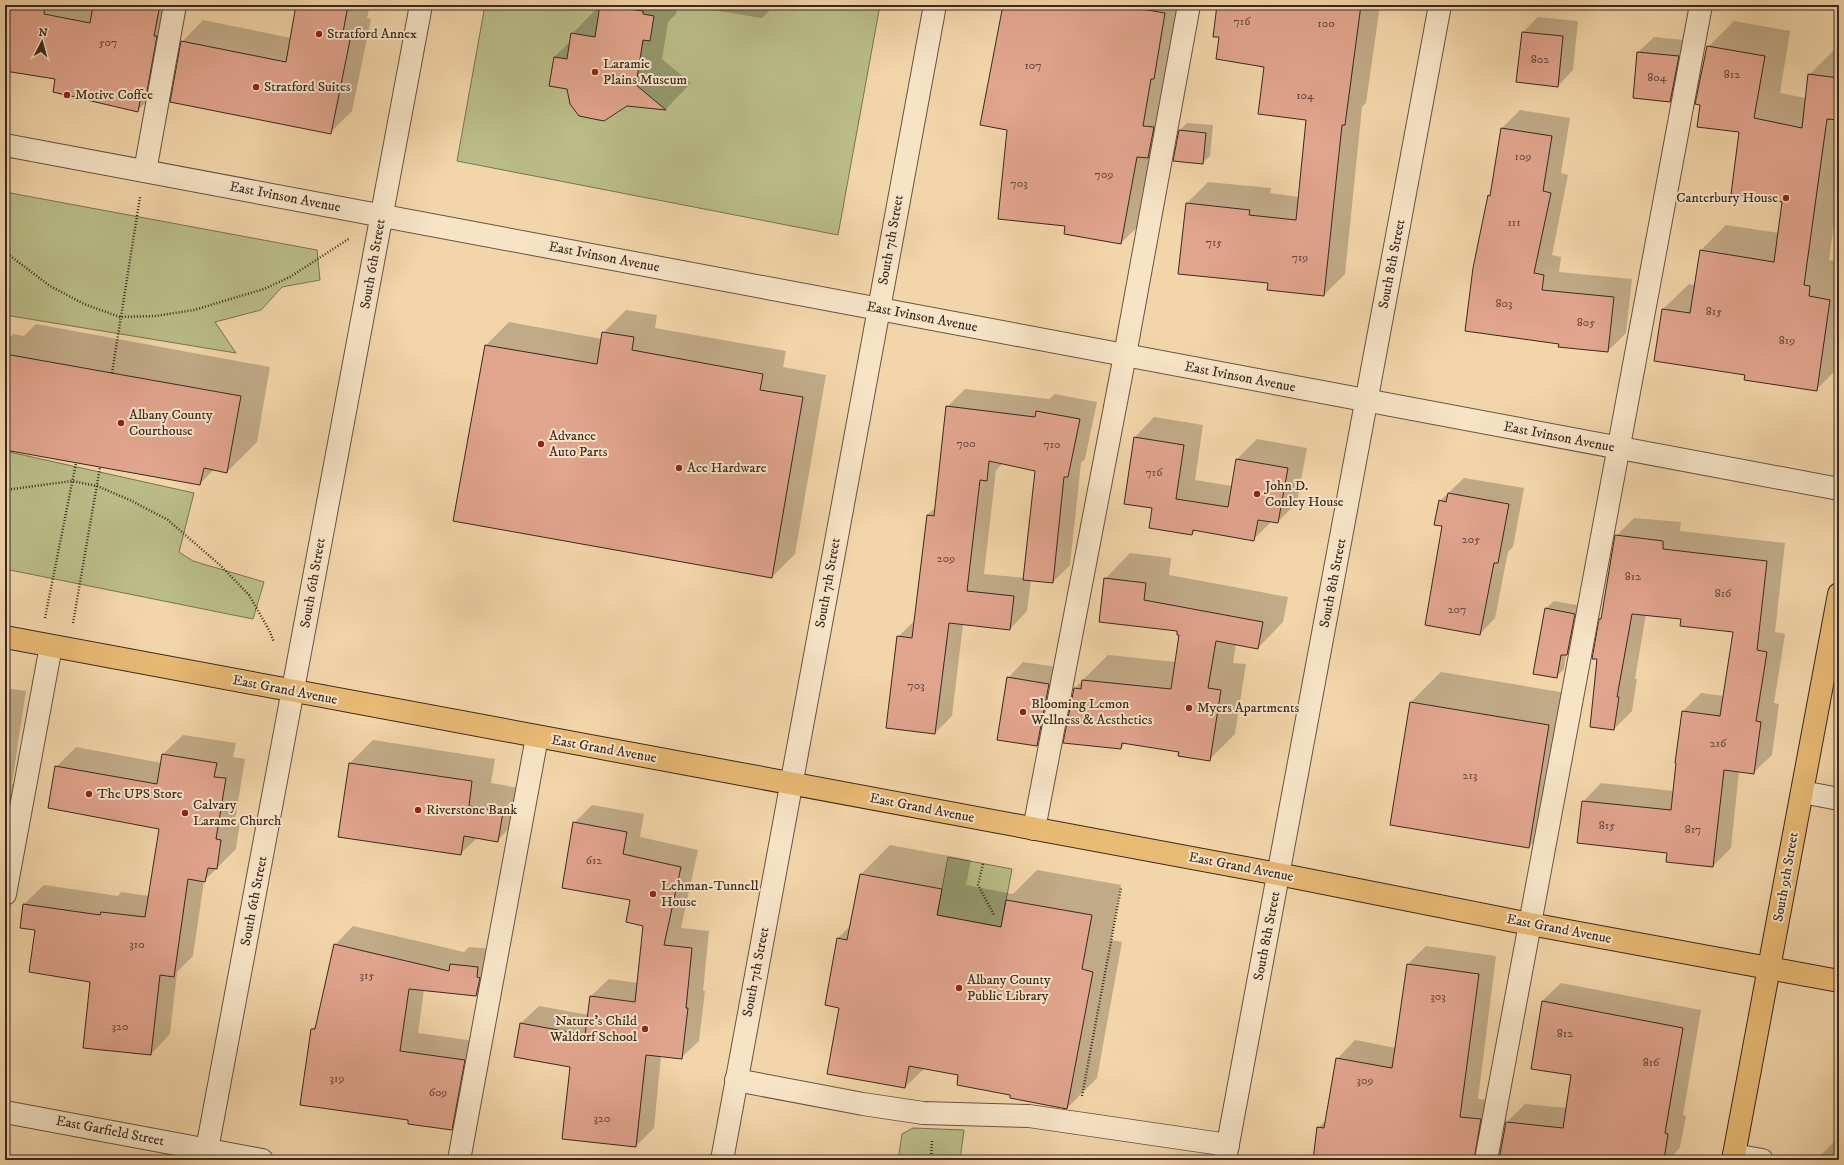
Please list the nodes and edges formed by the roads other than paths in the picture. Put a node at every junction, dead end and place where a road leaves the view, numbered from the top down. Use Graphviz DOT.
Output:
graph roads {
  1 [pos="175,5"];
  2 [pos="421,5"];
  3 [pos="935,5"];
  4 [pos="1189,5"];
  5 [pos="1440,5"];
  6 [pos="1701,5"];
  7 [pos="5,145"];
  8 [pos="144,171"];
  9 [pos="382,216"];
  10 [pos="879,309"];
  11 [pos="1125,355"];
  12 [pos="1366,401"];
  13 [pos="1618,448"];
  14 [pos="1839,489"];
  15 [pos="1839,594"];
  16 [pos="5,637"];
  17 [pos="53,646"];
  18 [pos="293,692"];
  19 [pos="537,737"];
  20 [pos="792,784"];
  21 [pos="1802,792"];
  22 [pos="1839,799"];
  23 [pos="1034,829"];
  24 [pos="1278,874"];
  25 [pos="5,894"];
  26 [pos="1530,924"];
  27 [pos="1769,968"];
  28 [pos="1839,981"];
  29 [pos="736,1080"];
  30 [pos="5,1112"];
  31 [pos="1226,1153"];
  32 [pos="206,1155"];
  33 [pos="1734,1158"];
  34 [pos="262,1160"];
  35 [pos="459,1160"];
  36 [pos="722,1160"];
  37 [pos="1486,1160"];
  38 [pos="1762,1160"];
  1 -- 8 [label="street"];
  2 -- 9 [label="street, South 6th Street"];
  3 -- 10 [label="street, South 7th Street"];
  4 -- 11 [label="street"];
  5 -- 12 [label="street, South 8th Street"];
  6 -- 13 [label="street"];
  7 -- 8 [label="street, East Ivinson Avenue"];
  8 -- 9 [label="street, East Ivinson Avenue"];
  9 -- 10 [label="street, East Ivinson Avenue"];
  9 -- 18 [label="street, South 6th Street"];
  10 -- 11 [label="street, East Ivinson Avenue"];
  10 -- 20 [label="street, South 7th Street"];
  11 -- 12 [label="street, East Ivinson Avenue"];
  11 -- 23 [label="street"];
  12 -- 13 [label="street, East Ivinson Avenue"];
  12 -- 24 [label="street, South 8th Street"];
  13 -- 14 [label="street, East Ivinson Avenue"];
  13 -- 26 [label="street"];
  15 -- 21 [label="main road, South 9th Street"];
  16 -- 17 [label="main road, East Grand Avenue"];
  17 -- 18 [label="main road, East Grand Avenue"];
  17 -- 25 [label="street"];
  18 -- 19 [label="main road, East Grand Avenue"];
  18 -- 32 [label="street, South 6th Street"];
  19 -- 20 [label="main road, East Grand Avenue"];
  19 -- 35 [label="street"];
  20 -- 23 [label="main road, East Grand Avenue"];
  20 -- 29 [label="street, South 7th Street"];
  21 -- 22 [label="street"];
  21 -- 27 [label="main road, South 9th Street"];
  23 -- 24 [label="main road, East Grand Avenue"];
  24 -- 26 [label="main road, East Grand Avenue"];
  24 -- 31 [label="street, South 8th Street"];
  26 -- 27 [label="main road, East Grand Avenue"];
  26 -- 37 [label="street"];
  27 -- 28 [label="main road, East Grand Avenue"];
  27 -- 33 [label="main road, South 9th Street"];
  29 -- 31 [label="street"];
  29 -- 36 [label="street, South 7th Street"];
  30 -- 32 [label="street, East Garfield Street"];
  32 -- 34 [label="street, East Garfield Street"];
  33 -- 38 [label="street"];
}
